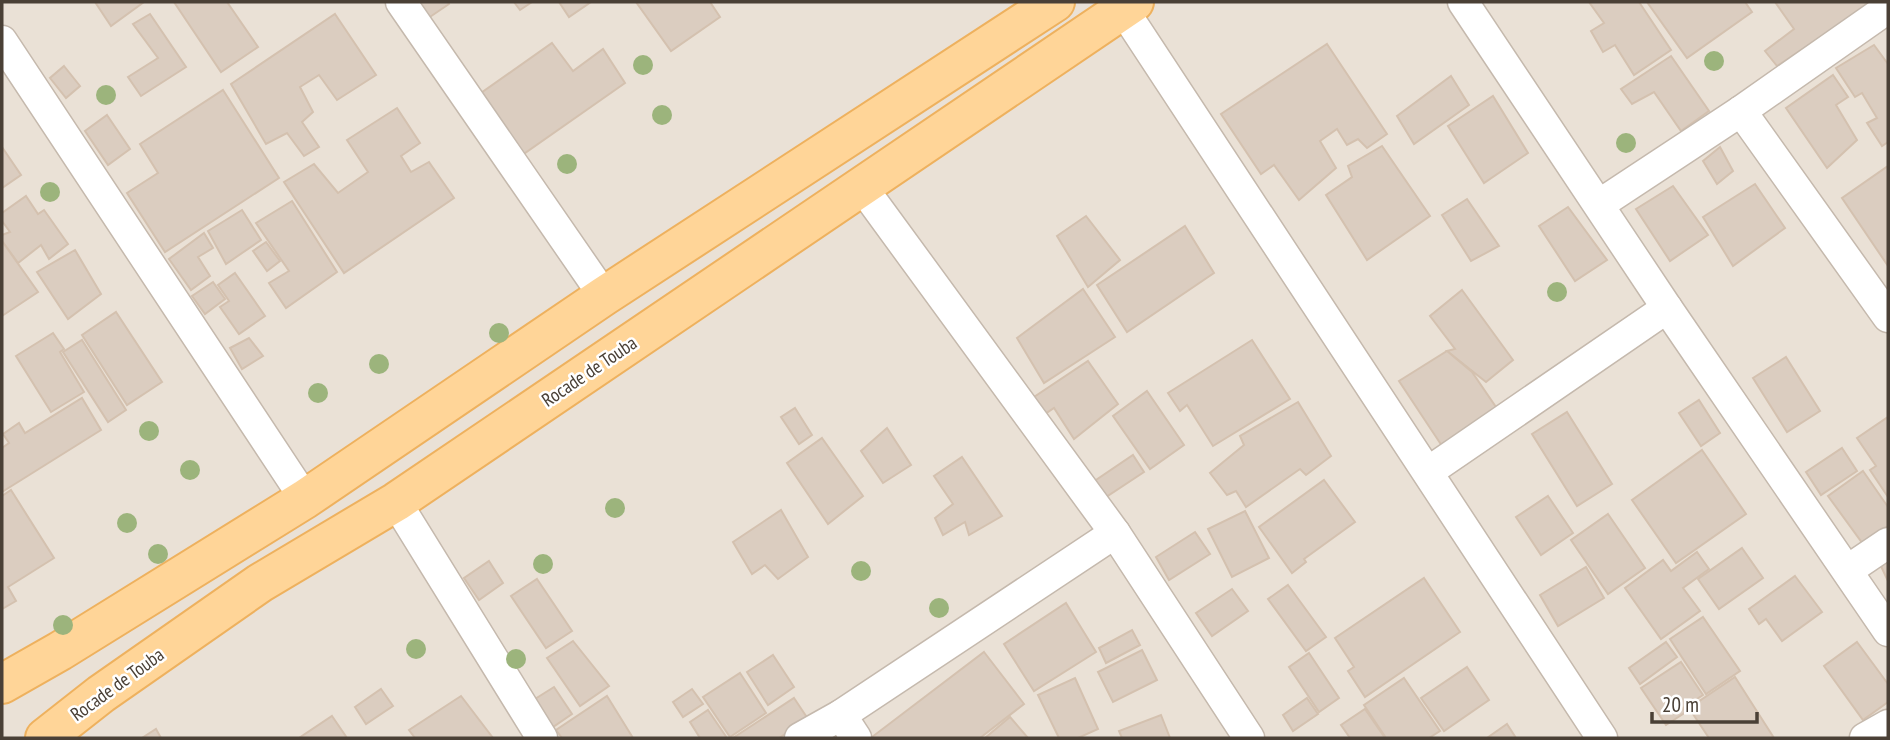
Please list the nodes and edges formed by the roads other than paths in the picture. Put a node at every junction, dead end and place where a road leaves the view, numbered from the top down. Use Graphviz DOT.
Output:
graph roads {
  1 [pos="401,2"];
  2 [pos="1055,2"];
  3 [pos="1463,2"];
  4 [pos="1125,4"];
  5 [pos="1888,8"];
  6 [pos="2,41"];
  7 [pos="1741,111"];
  8 [pos="862,187"];
  9 [pos="1600,204"];
  10 [pos="604,296"];
  11 [pos="1667,308"];
  12 [pos="1888,317"];
  13 [pos="1428,472"];
  14 [pos="305,499"];
  15 [pos="396,502"];
  16 [pos="1115,533"];
  17 [pos="1888,543"];
  18 [pos="1848,570"];
  19 [pos="1888,631"];
  20 [pos="2,684"];
  21 [pos="1888,725"];
  22 [pos="848,727"];
  23 [pos="45,738"];
  24 [pos="542,738"];
  25 [pos="800,738"];
  26 [pos="1249,738"];
  27 [pos="1602,738"];
  28 [pos="1865,738"];
  1 -- 10 [label="street"];
  2 -- 10 [label="main road"];
  3 -- 9 [label="street"];
  4 -- 8 [label="main road, Rocade de Touba"];
  4 -- 13 [label="street"];
  5 -- 7 [label="street"];
  6 -- 14 [label="street"];
  7 -- 9 [label="street"];
  7 -- 12 [label="street"];
  8 -- 15 [label="main road, Rocade de Touba"];
  8 -- 16 [label="street"];
  9 -- 11 [label="street"];
  10 -- 14 [label="main road"];
  11 -- 13 [label="street"];
  11 -- 18 [label="street"];
  13 -- 27 [label="street"];
  14 -- 20 [label="main road"];
  15 -- 23 [label="main road, Rocade de Touba"];
  15 -- 24 [label="street"];
  16 -- 22 [label="street"];
  16 -- 26 [label="street"];
  17 -- 18 [label="street"];
  18 -- 19 [label="street"];
  21 -- 28 [label="street"];
  22 -- 25 [label="street"];
}
